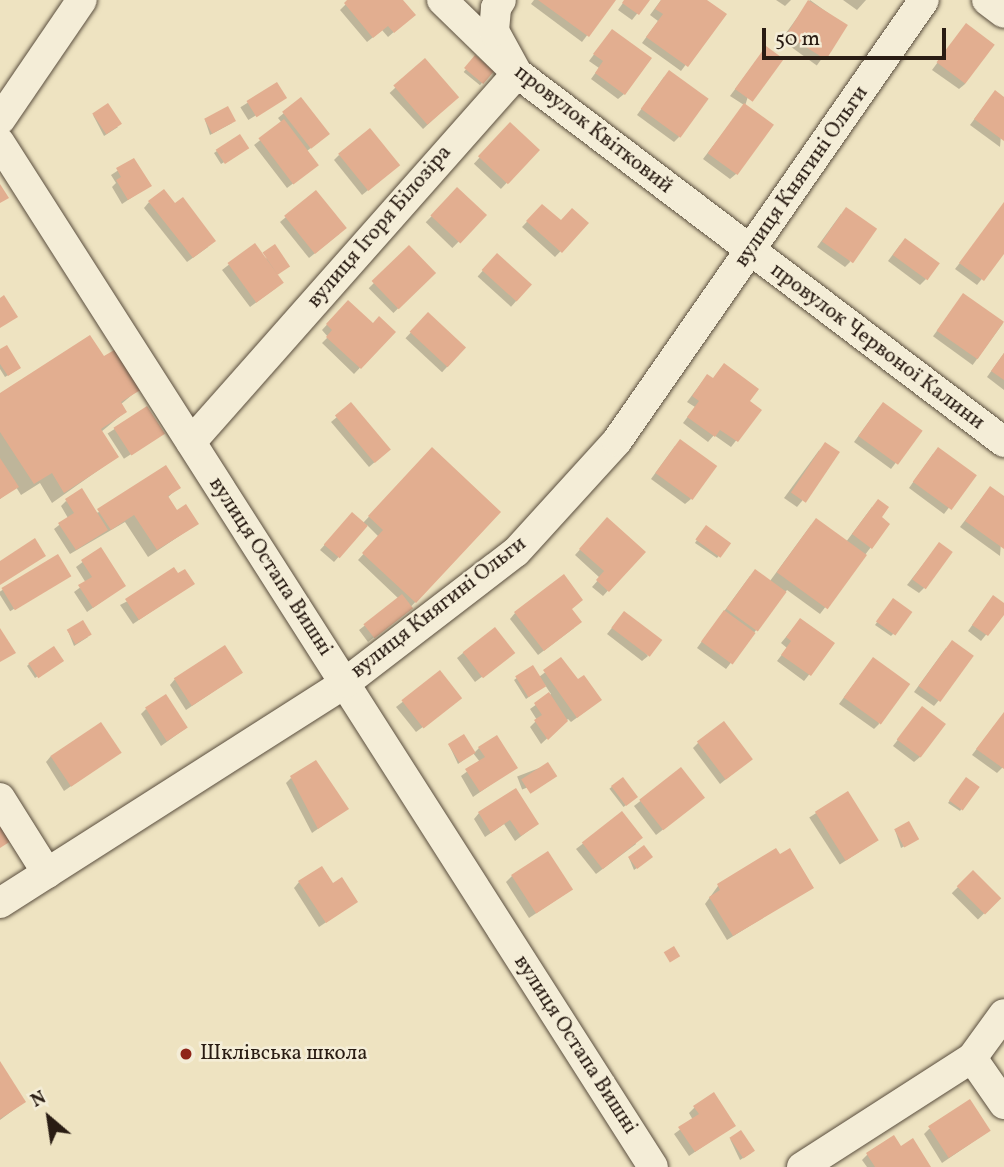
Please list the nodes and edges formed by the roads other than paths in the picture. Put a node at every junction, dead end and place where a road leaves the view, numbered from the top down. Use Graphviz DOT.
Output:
graph roads {
  1 [pos="82,0"];
  2 [pos="442,0"];
  3 [pos="501,0"];
  4 [pos="923,0"];
  5 [pos="987,0"];
  6 [pos="1004,13"];
  7 [pos="517,73"];
  8 [pos="0,120"];
  9 [pos="0,143"];
  10 [pos="751,252"];
  11 [pos="191,442"];
  12 [pos="1004,442"];
  13 [pos="345,683"];
  14 [pos="0,799"];
  15 [pos="47,873"];
  16 [pos="0,903"];
  17 [pos="1004,1014"];
  18 [pos="972,1058"];
  19 [pos="1004,1104"];
  20 [pos="653,1167"];
  21 [pos="802,1167"];
  1 -- 8 [label="street"];
  2 -- 7 [label="street, провулок Квітковий"];
  3 -- 7 [label="street"];
  4 -- 10 [label="street, вулиця Княгині Ольги"];
  5 -- 6 [label="street"];
  7 -- 10 [label="street, провулок Квітковий"];
  7 -- 11 [label="street, вулиця Ігоря Білозіра"];
  9 -- 11 [label="street, вулиця Остапа Вишні"];
  10 -- 12 [label="street, провулок Червоної Калини"];
  10 -- 13 [label="street, вулиця Княгині Ольги"];
  11 -- 13 [label="street, вулиця Остапа Вишні"];
  13 -- 15 [label="street, вулиця Княгині Ольги"];
  13 -- 20 [label="street, вулиця Остапа Вишні"];
  14 -- 15 [label="street"];
  15 -- 16 [label="street, вулиця Княгині Ольги"];
  17 -- 18 [label="street"];
  18 -- 19 [label="street"];
  18 -- 21 [label="street"];
}
